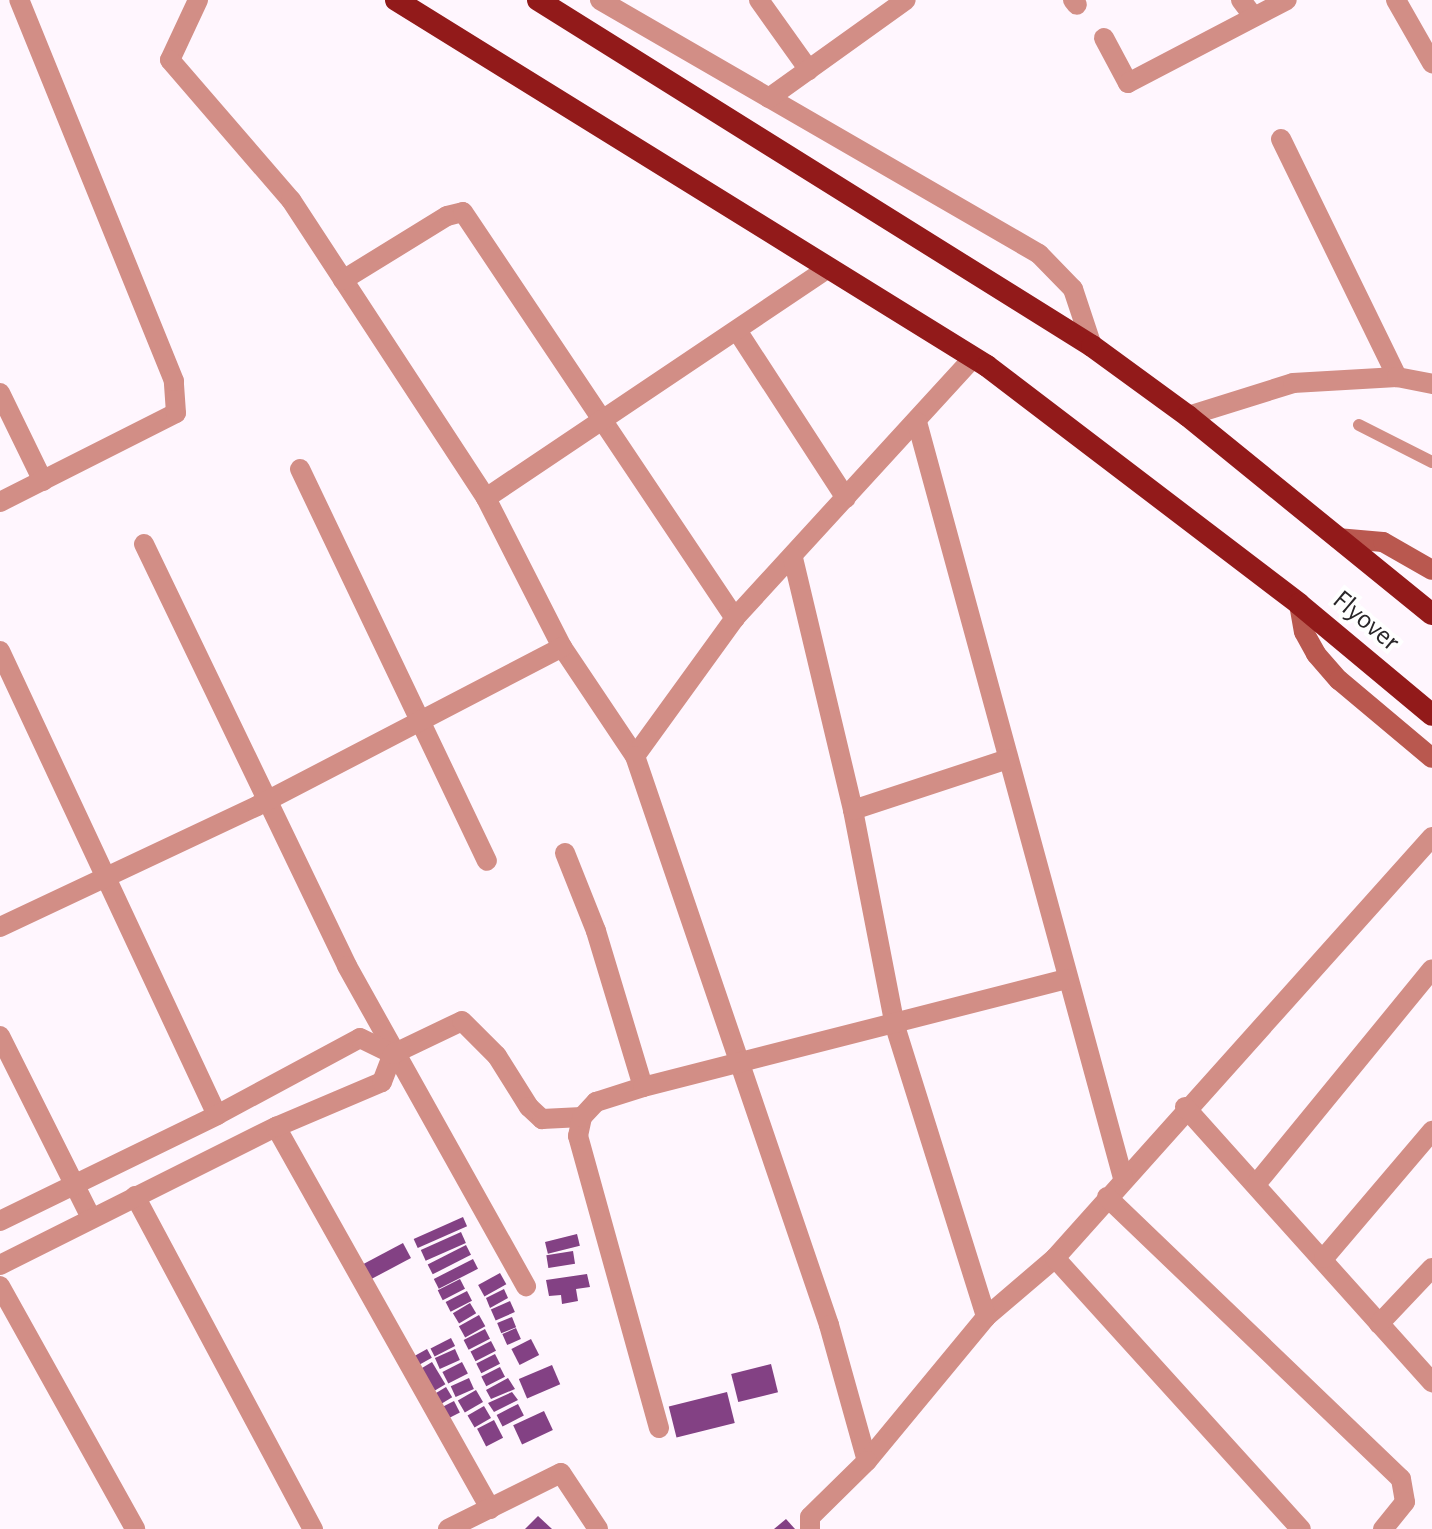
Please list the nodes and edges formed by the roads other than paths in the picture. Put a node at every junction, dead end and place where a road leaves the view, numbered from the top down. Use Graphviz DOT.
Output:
graph roads {
  1 [pos="19,0"];
  2 [pos="198,0"];
  3 [pos="396,0"];
  4 [pos="538,0"];
  5 [pos="600,0"];
  6 [pos="759,0"];
  7 [pos="906,0"];
  8 [pos="1241,0"];
  9 [pos="1287,0"];
  10 [pos="1396,0"];
  11 [pos="1254,17"];
  12 [pos="1104,38"];
  13 [pos="1432,63"];
  14 [pos="809,70"];
  15 [pos="769,98"];
  16 [pos="1281,139"];
  17 [pos="828,268"];
  18 [pos="343,280"];
  19 [pos="738,332"];
  20 [pos="1092,346"];
  21 [pos="973,358"];
  22 [pos="1397,377"];
  23 [pos="1432,384"];
  24 [pos="0,393"];
  25 [pos="1188,416"];
  26 [pos="603,422"];
  27 [pos="917,422"];
  28 [pos="1359,425"];
  29 [pos="1432,462"];
  30 [pos="300,469"];
  31 [pos="43,481"];
  32 [pos="486,498"];
  33 [pos="846,498"];
  34 [pos="0,502"];
  35 [pos="1337,538"];
  36 [pos="144,544"];
  37 [pos="793,558"];
  38 [pos="1432,570"];
  39 [pos="1299,604"];
  40 [pos="1432,614"];
  41 [pos="735,618"];
  42 [pos="562,647"];
  43 [pos="0,651"];
  44 [pos="1432,715"];
  45 [pos="417,723"];
  46 [pos="635,756"];
  47 [pos="1432,758"];
  48 [pos="1008,759"];
  49 [pos="267,799"];
  50 [pos="853,810"];
  51 [pos="1429,845"];
  52 [pos="565,853"];
  53 [pos="487,861"];
  54 [pos="108,874"];
  55 [pos="0,927"];
  56 [pos="1432,969"];
  57 [pos="1066,979"];
  58 [pos="895,1026"];
  59 [pos="0,1036"];
  60 [pos="393,1054"];
  61 [pos="738,1065"];
  62 [pos="643,1087"];
  63 [pos="1185,1107"];
  64 [pos="217,1115"];
  65 [pos="582,1117"];
  66 [pos="276,1127"];
  67 [pos="1432,1131"];
  68 [pos="1123,1178"];
  69 [pos="76,1183"];
  70 [pos="1257,1183"];
  71 [pos="135,1196"];
  72 [pos="1107,1197"];
  73 [pos="91,1218"];
  74 [pos="0,1221"];
  75 [pos="1055,1258"];
  76 [pos="1324,1258"];
  77 [pos="0,1265"];
  78 [pos="1432,1268"];
  79 [pos="0,1286"];
  80 [pos="526,1286"];
  81 [pos="986,1317"];
  82 [pos="1379,1324"];
  83 [pos="1432,1382"];
  84 [pos="659,1428"];
  85 [pos="867,1461"];
  86 [pos="490,1509"];
  87 [pos="135,1529"];
  88 [pos="313,1529"];
  89 [pos="448,1529"];
  90 [pos="598,1529"];
  91 [pos="810,1529"];
  92 [pos="1301,1529"];
  93 [pos="1383,1529"];
  1 -- 31 [label="street"];
  2 -- 18 [label="street"];
  3 -- 17 [label="highway, Flyover"];
  4 -- 20 [label="highway, Flyover"];
  5 -- 15 [label="street"];
  6 -- 14 [label="street"];
  7 -- 14 [label="street"];
  8 -- 11 [label="street"];
  9 -- 11 [label="street"];
  10 -- 13 [label="street"];
  11 -- 12 [label="street"];
  14 -- 15 [label="street"];
  15 -- 20 [label="street"];
  16 -- 22 [label="street"];
  17 -- 19 [label="street"];
  17 -- 21 [label="highway, Flyover"];
  18 -- 26 [label="street"];
  18 -- 32 [label="street"];
  19 -- 26 [label="street"];
  19 -- 33 [label="street"];
  20 -- 25 [label="highway, Flyover"];
  21 -- 27 [label="street"];
  21 -- 39 [label="highway, Flyover"];
  22 -- 23 [label="street"];
  22 -- 25 [label="street"];
  24 -- 31 [label="street"];
  25 -- 35 [label="highway, Flyover"];
  26 -- 32 [label="street"];
  26 -- 41 [label="street"];
  27 -- 33 [label="street"];
  27 -- 48 [label="street"];
  28 -- 29 [label="lane"];
  30 -- 45 [label="street"];
  31 -- 34 [label="street"];
  32 -- 42 [label="street"];
  33 -- 37 [label="street"];
  35 -- 38 [label="main road"];
  35 -- 40 [label="highway, Flyover"];
  36 -- 49 [label="street"];
  37 -- 41 [label="street"];
  37 -- 50 [label="street"];
  39 -- 44 [label="highway, Flyover"];
  39 -- 47 [label="main road"];
  41 -- 46 [label="street"];
  42 -- 45 [label="street"];
  42 -- 46 [label="street"];
  43 -- 54 [label="street"];
  45 -- 49 [label="street"];
  45 -- 53 [label="street"];
  46 -- 61 [label="street"];
  48 -- 50 [label="street"];
  48 -- 57 [label="street"];
  49 -- 54 [label="street"];
  49 -- 60 [label="street"];
  50 -- 58 [label="street"];
  51 -- 63 [label="street"];
  52 -- 62 [label="street"];
  54 -- 55 [label="street"];
  54 -- 64 [label="street"];
  56 -- 70 [label="street"];
  57 -- 58 [label="street"];
  57 -- 68 [label="street"];
  58 -- 61 [label="street"];
  58 -- 81 [label="street"];
  59 -- 69 [label="street"];
  60 -- 64 [label="street"];
  60 -- 65 [label="street"];
  60 -- 66 [label="street"];
  60 -- 80 [label="street"];
  61 -- 62 [label="street"];
  61 -- 85 [label="street"];
  62 -- 65 [label="street"];
  63 -- 68 [label="street"];
  63 -- 70 [label="street"];
  64 -- 69 [label="street"];
  65 -- 84 [label="street"];
  66 -- 71 [label="street"];
  66 -- 86 [label="street"];
  67 -- 76 [label="street"];
  68 -- 72 [label="street"];
  69 -- 73 [label="street"];
  69 -- 74 [label="street"];
  70 -- 76 [label="street"];
  71 -- 73 [label="street"];
  71 -- 88 [label="street"];
  72 -- 75 [label="street"];
  72 -- 93 [label="street"];
  73 -- 77 [label="street"];
  75 -- 81 [label="street"];
  75 -- 92 [label="street"];
  76 -- 82 [label="street"];
  78 -- 82 [label="street"];
  79 -- 87 [label="street"];
  81 -- 85 [label="street"];
  82 -- 83 [label="street"];
  85 -- 91 [label="street"];
  86 -- 89 [label="street"];
  86 -- 90 [label="street"];
}
